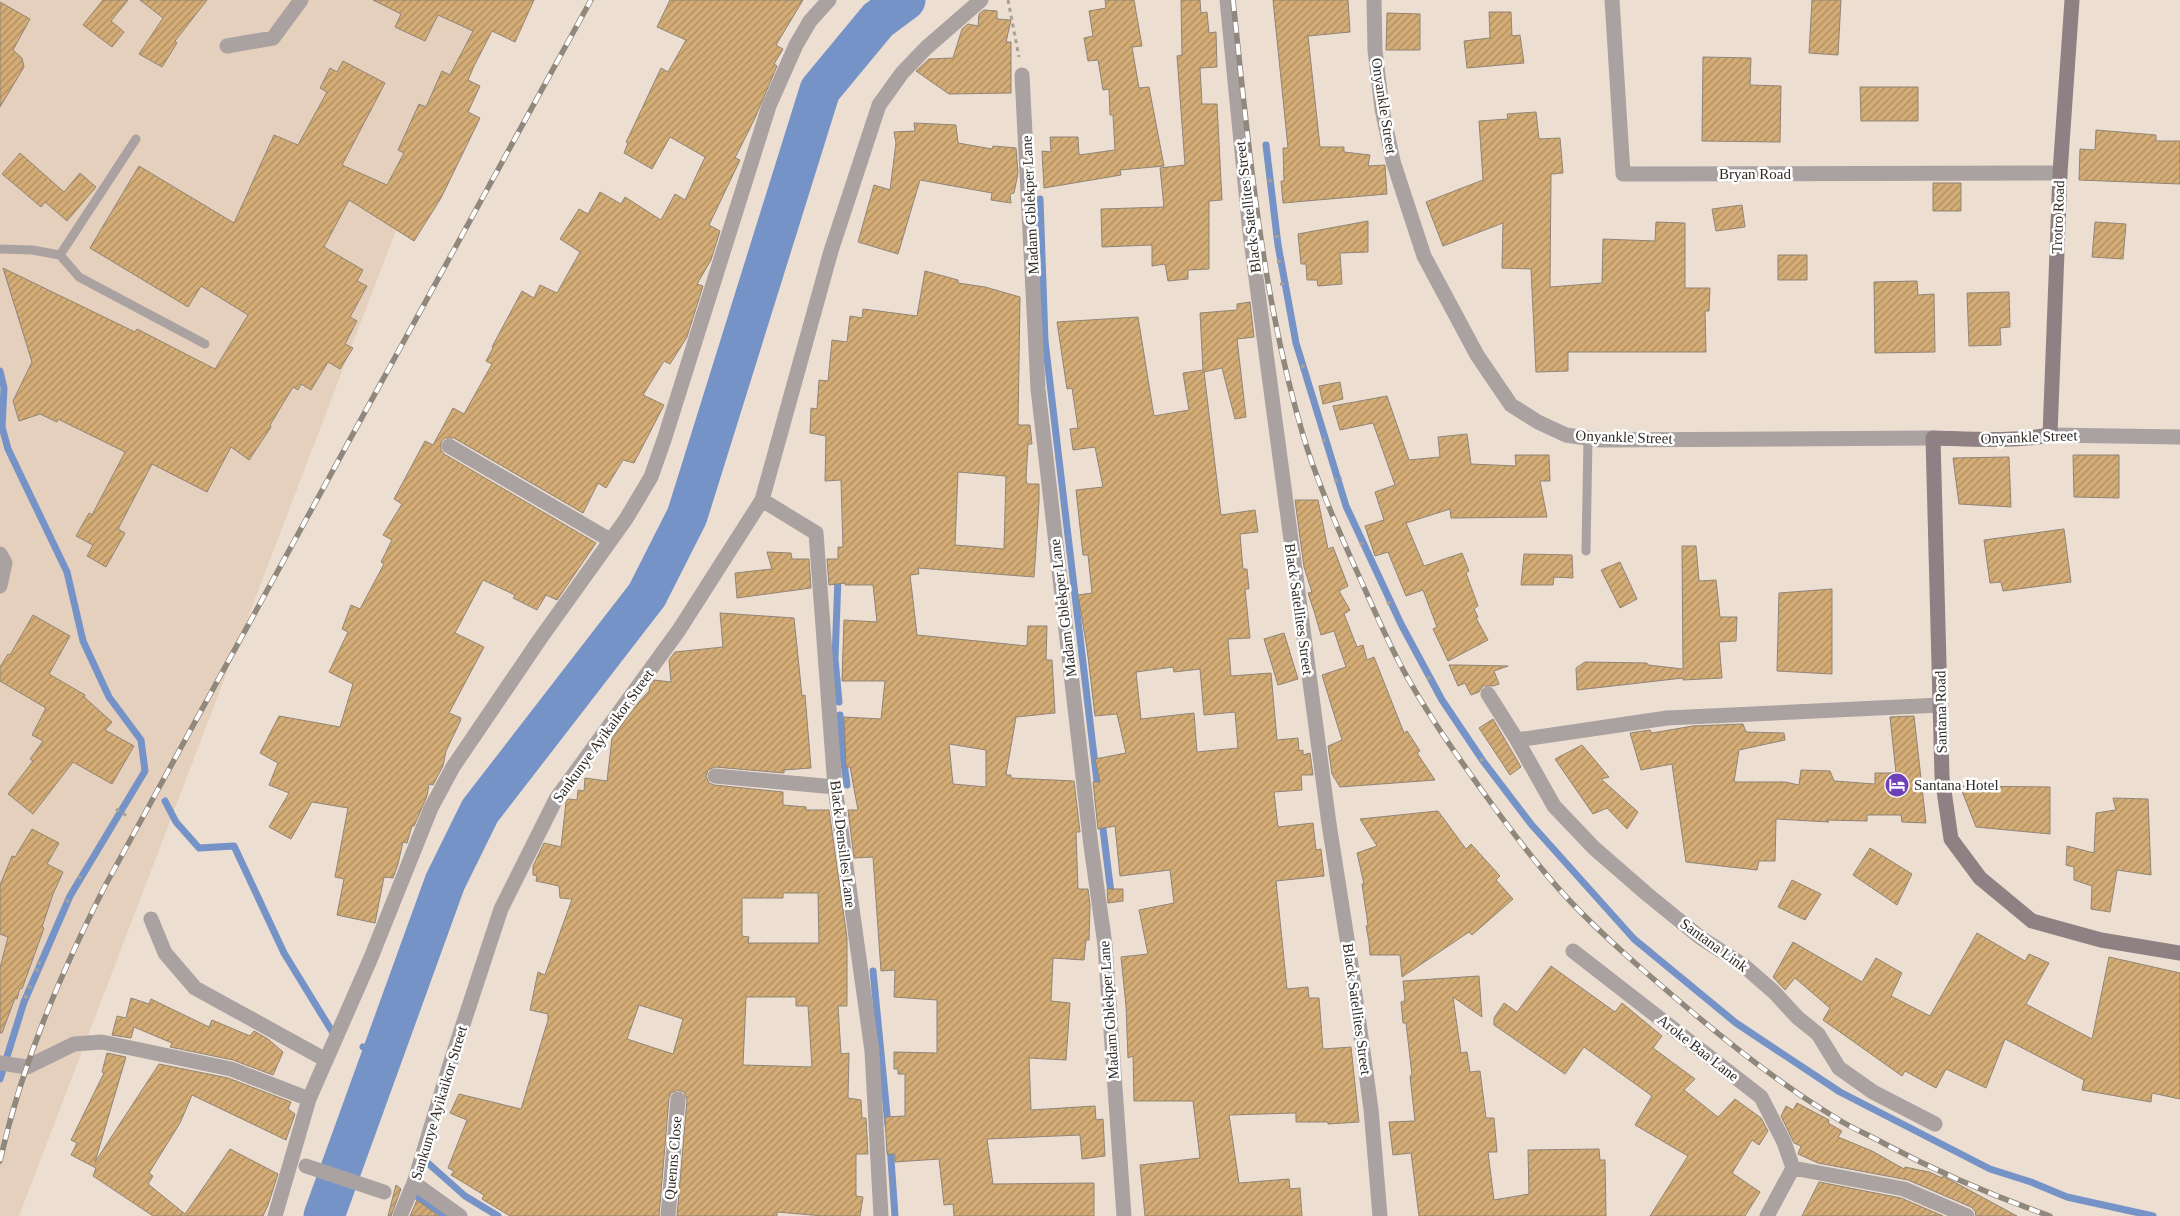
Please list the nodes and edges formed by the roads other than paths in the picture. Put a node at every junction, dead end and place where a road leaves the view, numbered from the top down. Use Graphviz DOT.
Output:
graph roads {
  1 [pos="301,0"];
  2 [pos="829,0"];
  3 [pos="981,0"];
  4 [pos="1227,0"];
  5 [pos="1374,0"];
  6 [pos="1612,0"];
  7 [pos="2072,0"];
  8 [pos="227,46"];
  9 [pos="1022,75"];
  10 [pos="136,139"];
  11 [pos="2060,174"];
  12 [pos="0,249"];
  13 [pos="60,255"];
  14 [pos="205,344"];
  15 [pos="2050,435"];
  16 [pos="2180,436"];
  17 [pos="1588,438"];
  18 [pos="1933,438"];
  19 [pos="449,446"];
  20 [pos="762,500"];
  21 [pos="610,540"];
  22 [pos="1586,552"];
  23 [pos="0,554"];
  24 [pos="0,586"];
  25 [pos="1488,694"];
  26 [pos="1941,704"];
  27 [pos="1517,740"];
  28 [pos="714,776"];
  29 [pos="835,787"];
  30 [pos="151,919"];
  31 [pos="1573,951"];
  32 [pos="2180,953"];
  33 [pos="326,1060"];
  34 [pos="0,1063"];
  35 [pos="309,1100"];
  36 [pos="678,1100"];
  37 [pos="1935,1124"];
  38 [pos="306,1166"];
  39 [pos="1793,1168"];
  40 [pos="414,1183"];
  41 [pos="384,1192"];
  42 [pos="275,1216"];
  43 [pos="400,1216"];
  44 [pos="460,1216"];
  45 [pos="668,1216"];
  46 [pos="881,1216"];
  47 [pos="1124,1216"];
  48 [pos="1380,1216"];
  49 [pos="1767,1216"];
  50 [pos="1966,1216"];
  1 -- 8 [label="street"];
  2 -- 21 [label="street"];
  3 -- 20 [label="street, Sankunye Ayikaikor Street"];
  4 -- 48 [label="street, Black Satellites Street"];
  5 -- 17 [label="street, Onyankle Street"];
  6 -- 11 [label="street, Bryan Road"];
  7 -- 11 [label="street, Trotro Road"];
  9 -- 47 [label="street, Madam Gblekper Lane"];
  10 -- 13 [label="lane"];
  11 -- 15 [label="street, Trotro Road"];
  12 -- 13 [label="lane"];
  13 -- 14 [label="lane"];
  15 -- 16 [label="street, Onyankle Street"];
  15 -- 18 [label="street, Onyankle Street"];
  17 -- 18 [label="street, Onyankle Street"];
  17 -- 22 [label="lane"];
  18 -- 26 [label="street, Santana Road"];
  19 -- 21 [label="street"];
  20 -- 29 [label="street, Black Densilles Lane"];
  20 -- 40 [label="street, Sankunye Ayikaikor Street"];
  21 -- 33 [label="street"];
  23 -- 24 [label="street"];
  25 -- 27 [label="street, Santana Link"];
  26 -- 27 [label="street"];
  26 -- 32 [label="street, Santana Road"];
  27 -- 37 [label="street, Santana Link"];
  28 -- 29 [label="street"];
  29 -- 46 [label="street, Black Densilles Lane"];
  30 -- 33 [label="street"];
  31 -- 39 [label="street, Aroke Baa Lane"];
  33 -- 35 [label="street"];
  34 -- 35 [label="street"];
  35 -- 42 [label="street"];
  36 -- 45 [label="street, Quenns Close"];
  38 -- 41 [label="street"];
  39 -- 49 [label="street"];
  39 -- 50 [label="street"];
  40 -- 43 [label="street, Sankunye Ayikaikor Street"];
  40 -- 44 [label="street"];
}
